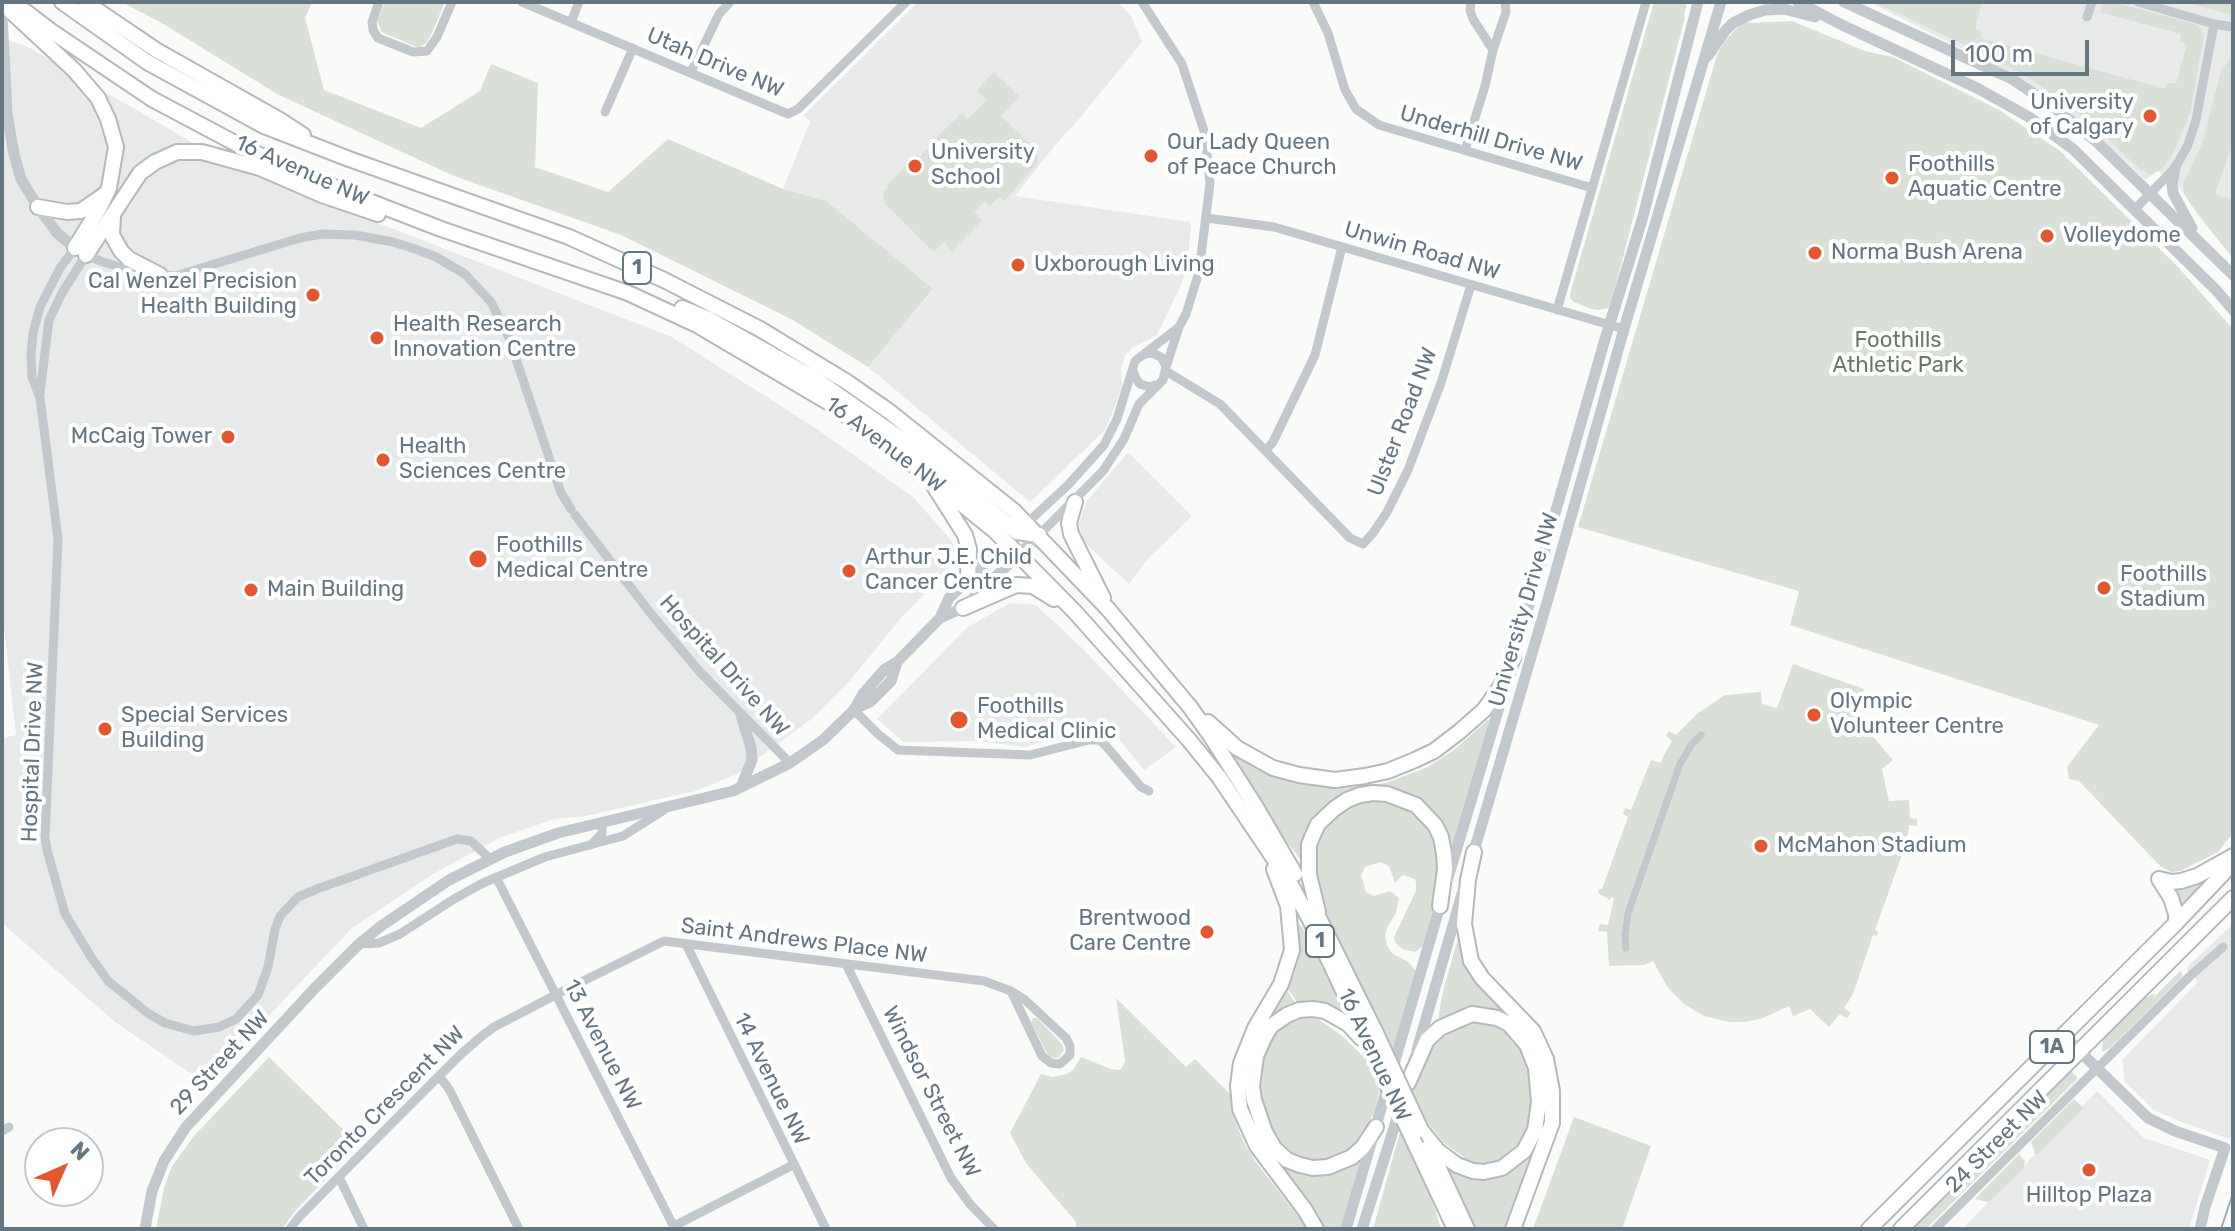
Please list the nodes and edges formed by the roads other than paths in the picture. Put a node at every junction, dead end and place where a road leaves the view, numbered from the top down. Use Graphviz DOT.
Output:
graph roads {
  1 [pos="13,2"];
  2 [pos="62,2"];
  3 [pos="85,2"];
  4 [pos="104,2"];
  5 [pos="379,2"];
  6 [pos="452,2"];
  7 [pos="522,2"];
  8 [pos="579,2"];
  9 [pos="730,2"];
  10 [pos="906,2"];
  11 [pos="1142,2"];
  12 [pos="1313,2"];
  13 [pos="1471,2"];
  14 [pos="1505,2"];
  15 [pos="1646,2"];
  16 [pos="1696,2"];
  17 [pos="1721,2"];
  18 [pos="1798,2"];
  19 [pos="1846,2"];
  20 [pos="2092,2"];
  21 [pos="2138,2"];
  22 [pos="2,3"];
  23 [pos="2153,4"];
  24 [pos="2,14"];
  25 [pos="2087,17"];
  26 [pos="2,21"];
  27 [pos="571,22"];
  28 [pos="2214,24"];
  29 [pos="1842,25"];
  30 [pos="2233,27"];
  31 [pos="633,48"];
  32 [pos="156,50"];
  33 [pos="1493,50"];
  34 [pos="1702,66"];
  35 [pos="691,72"];
  36 [pos="605,112"];
  37 [pos="323,149"];
  38 [pos="1465,150"];
  39 [pos="2175,168"];
  40 [pos="1592,188"];
  41 [pos="107,192"];
  42 [pos="2151,193"];
  43 [pos="38,207"];
  44 [pos="2135,209"];
  45 [pos="114,210"];
  46 [pos="1207,218"];
  47 [pos="441,229"];
  48 [pos="2198,240"];
  49 [pos="1342,247"];
  50 [pos="81,252"];
  51 [pos="160,275"];
  52 [pos="2233,275"];
  53 [pos="1471,285"];
  54 [pos="628,293"];
  55 [pos="1557,310"];
  56 [pos="2233,310"];
  57 [pos="1610,325"];
  58 [pos="1179,327"];
  59 [pos="1624,329"];
  60 [pos="1143,354"];
  61 [pos="1166,369"];
  62 [pos="1133,371"];
  63 [pos="1155,385"];
  64 [pos="1266,450"];
  65 [pos="911,463"];
  66 [pos="1075,502"];
  67 [pos="1016,532"];
  68 [pos="1039,535"];
  69 [pos="1018,554"];
  70 [pos="968,579"];
  71 [pos="963,608"];
  72 [pos="1108,609"];
  73 [pos="1075,612"];
  74 [pos="940,618"];
  75 [pos="1513,658"];
  76 [pos="1190,707"];
  77 [pos="854,710"];
  78 [pos="741,715"];
  79 [pos="1701,735"];
  80 [pos="790,763"];
  81 [pos="741,787"];
  82 [pos="1149,791"];
  83 [pos="667,808"];
  84 [pos="602,822"];
  85 [pos="1262,839"];
  86 [pos="591,845"];
  87 [pos="1474,852"];
  88 [pos="2233,855"];
  89 [pos="490,859"];
  90 [pos="2233,863"];
  91 [pos="496,877"];
  92 [pos="2233,898"];
  93 [pos="1440,906"];
  94 [pos="401,910"];
  95 [pos="2226,910"];
  96 [pos="1319,916"];
  97 [pos="421,920"];
  98 [pos="2176,923"];
  99 [pos="359,944"];
  100 [pos="686,944"];
  101 [pos="2223,947"];
  102 [pos="1626,948"];
  103 [pos="846,964"];
  104 [pos="1011,991"];
  105 [pos="555,995"];
  106 [pos="2063,1035"];
  107 [pos="1370,1048"];
  108 [pos="2080,1050"];
  109 [pos="2097,1068"];
  110 [pos="439,1076"];
  111 [pos="1408,1083"];
  112 [pos="1376,1127"];
  113 [pos="1421,1130"];
  114 [pos="2229,1146"];
  115 [pos="793,1165"];
  116 [pos="339,1177"];
  117 [pos="1441,1199"];
  118 [pos="674,1227"];
  119 [pos="145,1229"];
  120 [pos="290,1229"];
  121 [pos="364,1229"];
  122 [pos="519,1229"];
  123 [pos="826,1229"];
  124 [pos="994,1229"];
  125 [pos="1316,1229"];
  126 [pos="1346,1229"];
  127 [pos="1362,1229"];
  128 [pos="1448,1229"];
  129 [pos="1455,1229"];
  130 [pos="1467,1229"];
  131 [pos="1513,1229"];
  132 [pos="1869,1229"];
  133 [pos="1901,1229"];
  134 [pos="1935,1229"];
  135 [pos="2200,1229"];
  1 -- 47 [label="highway, 16 Avenue NW / 1"];
  2 -- 37 [label="highway, 16 Avenue NW / 1"];
  3 -- 32 [label="highway"];
  4 -- 32 [label="highway"];
  5 -- 6 [label="street"];
  7 -- 27 [label="street, Utah Drive NW"];
  8 -- 27 [label="street"];
  9 -- 35 [label="street"];
  10 -- 35 [label="street, Utah Drive NW"];
  11 -- 46 [label="street"];
  12 -- 38 [label="street, Underhill Drive NW"];
  13 -- 33 [label="street"];
  14 -- 33 [label="street"];
  15 -- 40 [label="street"];
  16 -- 57 [label="street, University Drive NW"];
  17 -- 34 [label="street, University Drive NW"];
  18 -- 29 [label="street"];
  19 -- 42 [label="street"];
  20 -- 25 [label="street"];
  21 -- 23 [label="street"];
  22 -- 41 [label="highway"];
  23 -- 28 [label="street"];
  24 -- 26 [label="street"];
  26 -- 43 [label="street"];
  27 -- 31 [label="street, Utah Drive NW"];
  28 -- 30 [label="street"];
  28 -- 39 [label="street"];
  29 -- 34 [label="street"];
  29 -- 44 [label="street"];
  31 -- 35 [label="street, Utah Drive NW"];
  31 -- 36 [label="street"];
  32 -- 37 [label="highway"];
  33 -- 38 [label="street"];
  34 -- 59 [label="street, University Drive NW"];
  37 -- 67 [label="highway, 16 Avenue NW / 1"];
  38 -- 40 [label="street, Underhill Drive NW"];
  39 -- 42 [label="street"];
  39 -- 48 [label="street"];
  40 -- 55 [label="street"];
  41 -- 43 [label="highway"];
  41 -- 50 [label="highway"];
  42 -- 44 [label="street"];
  42 -- 48 [label="street"];
  43 -- 50 [label="street"];
  44 -- 56 [label="street"];
  45 -- 47 [label="highway"];
  45 -- 50 [label="highway"];
  45 -- 51 [label="highway"];
  46 -- 49 [label="street, Unwin Road NW"];
  46 -- 58 [label="street"];
  47 -- 54 [label="highway, 16 Avenue NW / 1"];
  48 -- 52 [label="street"];
  49 -- 53 [label="street, Unwin Road NW"];
  49 -- 64 [label="street"];
  50 -- 51 [label="street, Hospital Drive NW"];
  50 -- 89 [label="street, Hospital Drive NW"];
  51 -- 78 [label="street, Hospital Drive NW"];
  53 -- 55 [label="street, Unwin Road NW"];
  53 -- 64 [label="street, Ulster Road NW"];
  54 -- 65 [label="highway, 16 Avenue NW / 1"];
  54 -- 67 [label="highway"];
  55 -- 57 [label="street, Unwin Road NW"];
  57 -- 59 [label="street, Unwin Road NW"];
  57 -- 75 [label="street, University Drive NW"];
  58 -- 60 [label="street"];
  58 -- 61 [label="street"];
  59 -- 87 [label="street, University Drive NW"];
  60 -- 61 [label="street"];
  60 -- 62 [label="street"];
  61 -- 63 [label="street"];
  61 -- 64 [label="street, Ulster Road NW"];
  62 -- 63 [label="street"];
  62 -- 67 [label="street"];
  63 -- 66 [label="street"];
  65 -- 67 [label="highway, 16 Avenue NW / 1"];
  65 -- 70 [label="highway"];
  66 -- 68 [label="street"];
  66 -- 72 [label="highway"];
  67 -- 68 [label="highway, 16 Avenue NW / 1"];
  67 -- 69 [label="highway, 16 Avenue NW / 1"];
  67 -- 70 [label="street, 29 Street NW"];
  68 -- 69 [label="street, 29 Street NW"];
  68 -- 72 [label="highway, 16 Avenue NW / 1"];
  69 -- 71 [label="street, 29 Street NW"];
  69 -- 73 [label="highway, 16 Avenue NW / 1"];
  70 -- 74 [label="street, 29 Street NW"];
  71 -- 73 [label="highway"];
  71 -- 74 [label="street, 29 Street NW"];
  72 -- 76 [label="highway, 16 Avenue NW / 1"];
  73 -- 85 [label="highway, 16 Avenue NW / 1"];
  74 -- 77 [label="street, 29 Street NW"];
  75 -- 76 [label="highway"];
  75 -- 93 [label="street, University Drive NW"];
  76 -- 96 [label="highway, 16 Avenue NW / 1"];
  77 -- 80 [label="street, 29 Street NW"];
  77 -- 82 [label="street"];
  78 -- 80 [label="street, Hospital Drive NW"];
  78 -- 81 [label="street"];
  79 -- 102 [label="street"];
  80 -- 81 [label="street, 29 Street NW"];
  81 -- 83 [label="street, 29 Street NW"];
  83 -- 84 [label="street, 29 Street NW"];
  83 -- 86 [label="street, 29 Street NW"];
  84 -- 86 [label="street"];
  84 -- 89 [label="street, 29 Street NW"];
  85 -- 107 [label="highway, 16 Avenue NW / 1"];
  85 -- 125 [label="highway"];
  86 -- 91 [label="street, 29 Street NW"];
  87 -- 111 [label="street, University Drive NW"];
  87 -- 131 [label="highway"];
  88 -- 98 [label="highway"];
  89 -- 94 [label="street, 29 Street NW"];
  90 -- 98 [label="highway, 1A"];
  91 -- 97 [label="street, 29 Street NW"];
  91 -- 105 [label="street, 13 Avenue NW"];
  92 -- 95 [label="highway, 1A"];
  93 -- 96 [label="highway"];
  93 -- 112 [label="street, University Drive NW"];
  94 -- 97 [label="street"];
  94 -- 99 [label="street, 29 Street NW"];
  95 -- 108 [label="highway, 1A"];
  96 -- 113 [label="highway, 16 Avenue NW / 1, bridge"];
  97 -- 99 [label="street, 29 Street NW"];
  98 -- 106 [label="highway, 1A"];
  99 -- 119 [label="street, 29 Street NW"];
  100 -- 103 [label="street, Saint Andrews Place NW"];
  100 -- 105 [label="street, Saint Andrews Place NW"];
  100 -- 115 [label="street, 14 Avenue NW"];
  101 -- 109 [label="street, 24 Street NW"];
  103 -- 104 [label="street, Saint Andrews Place NW"];
  103 -- 124 [label="street, Windsor Street NW"];
  104 -- 104 [label="street, Saint Andrews Place NW"];
  105 -- 110 [label="street, Toronto Crescent NW"];
  105 -- 118 [label="street, 13 Avenue NW"];
  106 -- 108 [label="street"];
  106 -- 132 [label="highway, 1A"];
  107 -- 112 [label="highway"];
  107 -- 117 [label="highway, 16 Avenue NW / 1, bridge"];
  108 -- 109 [label="street"];
  108 -- 133 [label="highway, 1A"];
  109 -- 114 [label="street"];
  109 -- 134 [label="street, 24 Street NW"];
  110 -- 116 [label="street, Toronto Crescent NW"];
  110 -- 122 [label="street"];
  111 -- 113 [label="highway"];
  111 -- 127 [label="street, University Drive NW"];
  112 -- 126 [label="street, University Drive NW"];
  113 -- 130 [label="highway, 16 Avenue NW / 1"];
  114 -- 135 [label="street"];
  115 -- 118 [label="street"];
  115 -- 123 [label="street, 14 Avenue NW"];
  116 -- 120 [label="street, Toronto Crescent NW"];
  116 -- 121 [label="street"];
  117 -- 128 [label="highway"];
  117 -- 129 [label="highway, 16 Avenue NW / 1"];
}
